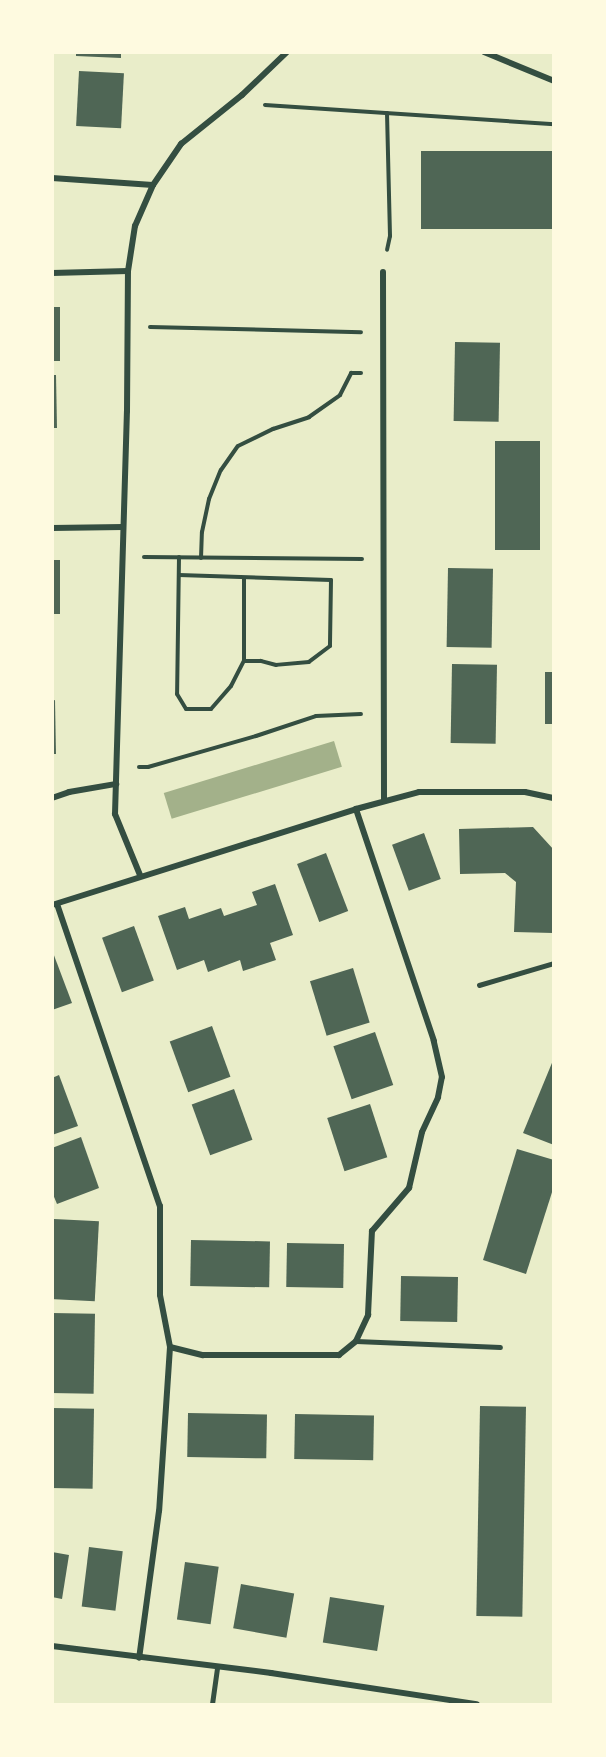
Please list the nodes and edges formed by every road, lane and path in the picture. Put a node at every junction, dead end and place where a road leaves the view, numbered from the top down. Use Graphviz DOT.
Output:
graph roads {
  1 [pos="287,52"];
  2 [pos="484,52"];
  3 [pos="554,81"];
  4 [pos="242,95"];
  5 [pos="387,113"];
  6 [pos="554,124"];
  7 [pos="52,178"];
  8 [pos="153,185"];
  9 [pos="128,271"];
  10 [pos="383,272"];
  11 [pos="52,273"];
  12 [pos="128,327"];
  13 [pos="384,333"];
  14 [pos="383,372"];
  15 [pos="52,528"];
  16 [pos="123,528"];
  17 [pos="123,556"];
  18 [pos="179,557"];
  19 [pos="201,558"];
  20 [pos="384,560"];
  21 [pos="179,575"];
  22 [pos="244,578"];
  23 [pos="244,662"];
  24 [pos="383,716"];
  25 [pos="117,767"];
  26 [pos="116,784"];
  27 [pos="52,798"];
  28 [pos="554,798"];
  29 [pos="384,801"];
  30 [pos="356,809"];
  31 [pos="140,875"];
  32 [pos="55,904"];
  33 [pos="554,963"];
  34 [pos="478,986"];
  35 [pos="356,1341"];
  36 [pos="170,1347"];
  37 [pos="500,1347"];
  38 [pos="52,1646"];
  39 [pos="139,1658"];
  40 [pos="217,1667"];
  41 [pos="212,1704"];
  42 [pos="477,1704"];
  1 -- 4 [label="street"];
  2 -- 3 [label="street"];
  4 -- 5 [label="path"];
  4 -- 8 [label="street"];
  5 -- 6 [label="path"];
  5 -- 10 [label="path"];
  7 -- 8 [label="street"];
  8 -- 9 [label="street"];
  9 -- 11 [label="street"];
  9 -- 12 [label="street"];
  10 -- 13 [label="street"];
  12 -- 13 [label="path"];
  12 -- 16 [label="street"];
  13 -- 14 [label="street"];
  14 -- 19 [label="path"];
  14 -- 20 [label="street"];
  15 -- 16 [label="street"];
  16 -- 17 [label="street"];
  17 -- 18 [label="path"];
  17 -- 25 [label="street"];
  18 -- 19 [label="path"];
  18 -- 21 [label="path"];
  19 -- 20 [label="path"];
  20 -- 24 [label="street"];
  21 -- 22 [label="path"];
  21 -- 23 [label="path"];
  22 -- 23 [label="path"];
  22 -- 23 [label="path"];
  24 -- 25 [label="path"];
  24 -- 29 [label="street"];
  25 -- 26 [label="street"];
  26 -- 27 [label="street"];
  26 -- 31 [label="street"];
  28 -- 29 [label="street"];
  29 -- 30 [label="street"];
  30 -- 31 [label="street"];
  30 -- 35 [label="street"];
  31 -- 32 [label="street"];
  32 -- 36 [label="street"];
  33 -- 34 [label="lane"];
  35 -- 36 [label="street"];
  35 -- 37 [label="lane"];
  36 -- 39 [label="street"];
  38 -- 39 [label="street"];
  39 -- 40 [label="street"];
  40 -- 41 [label="lane"];
  40 -- 42 [label="street"];
}
